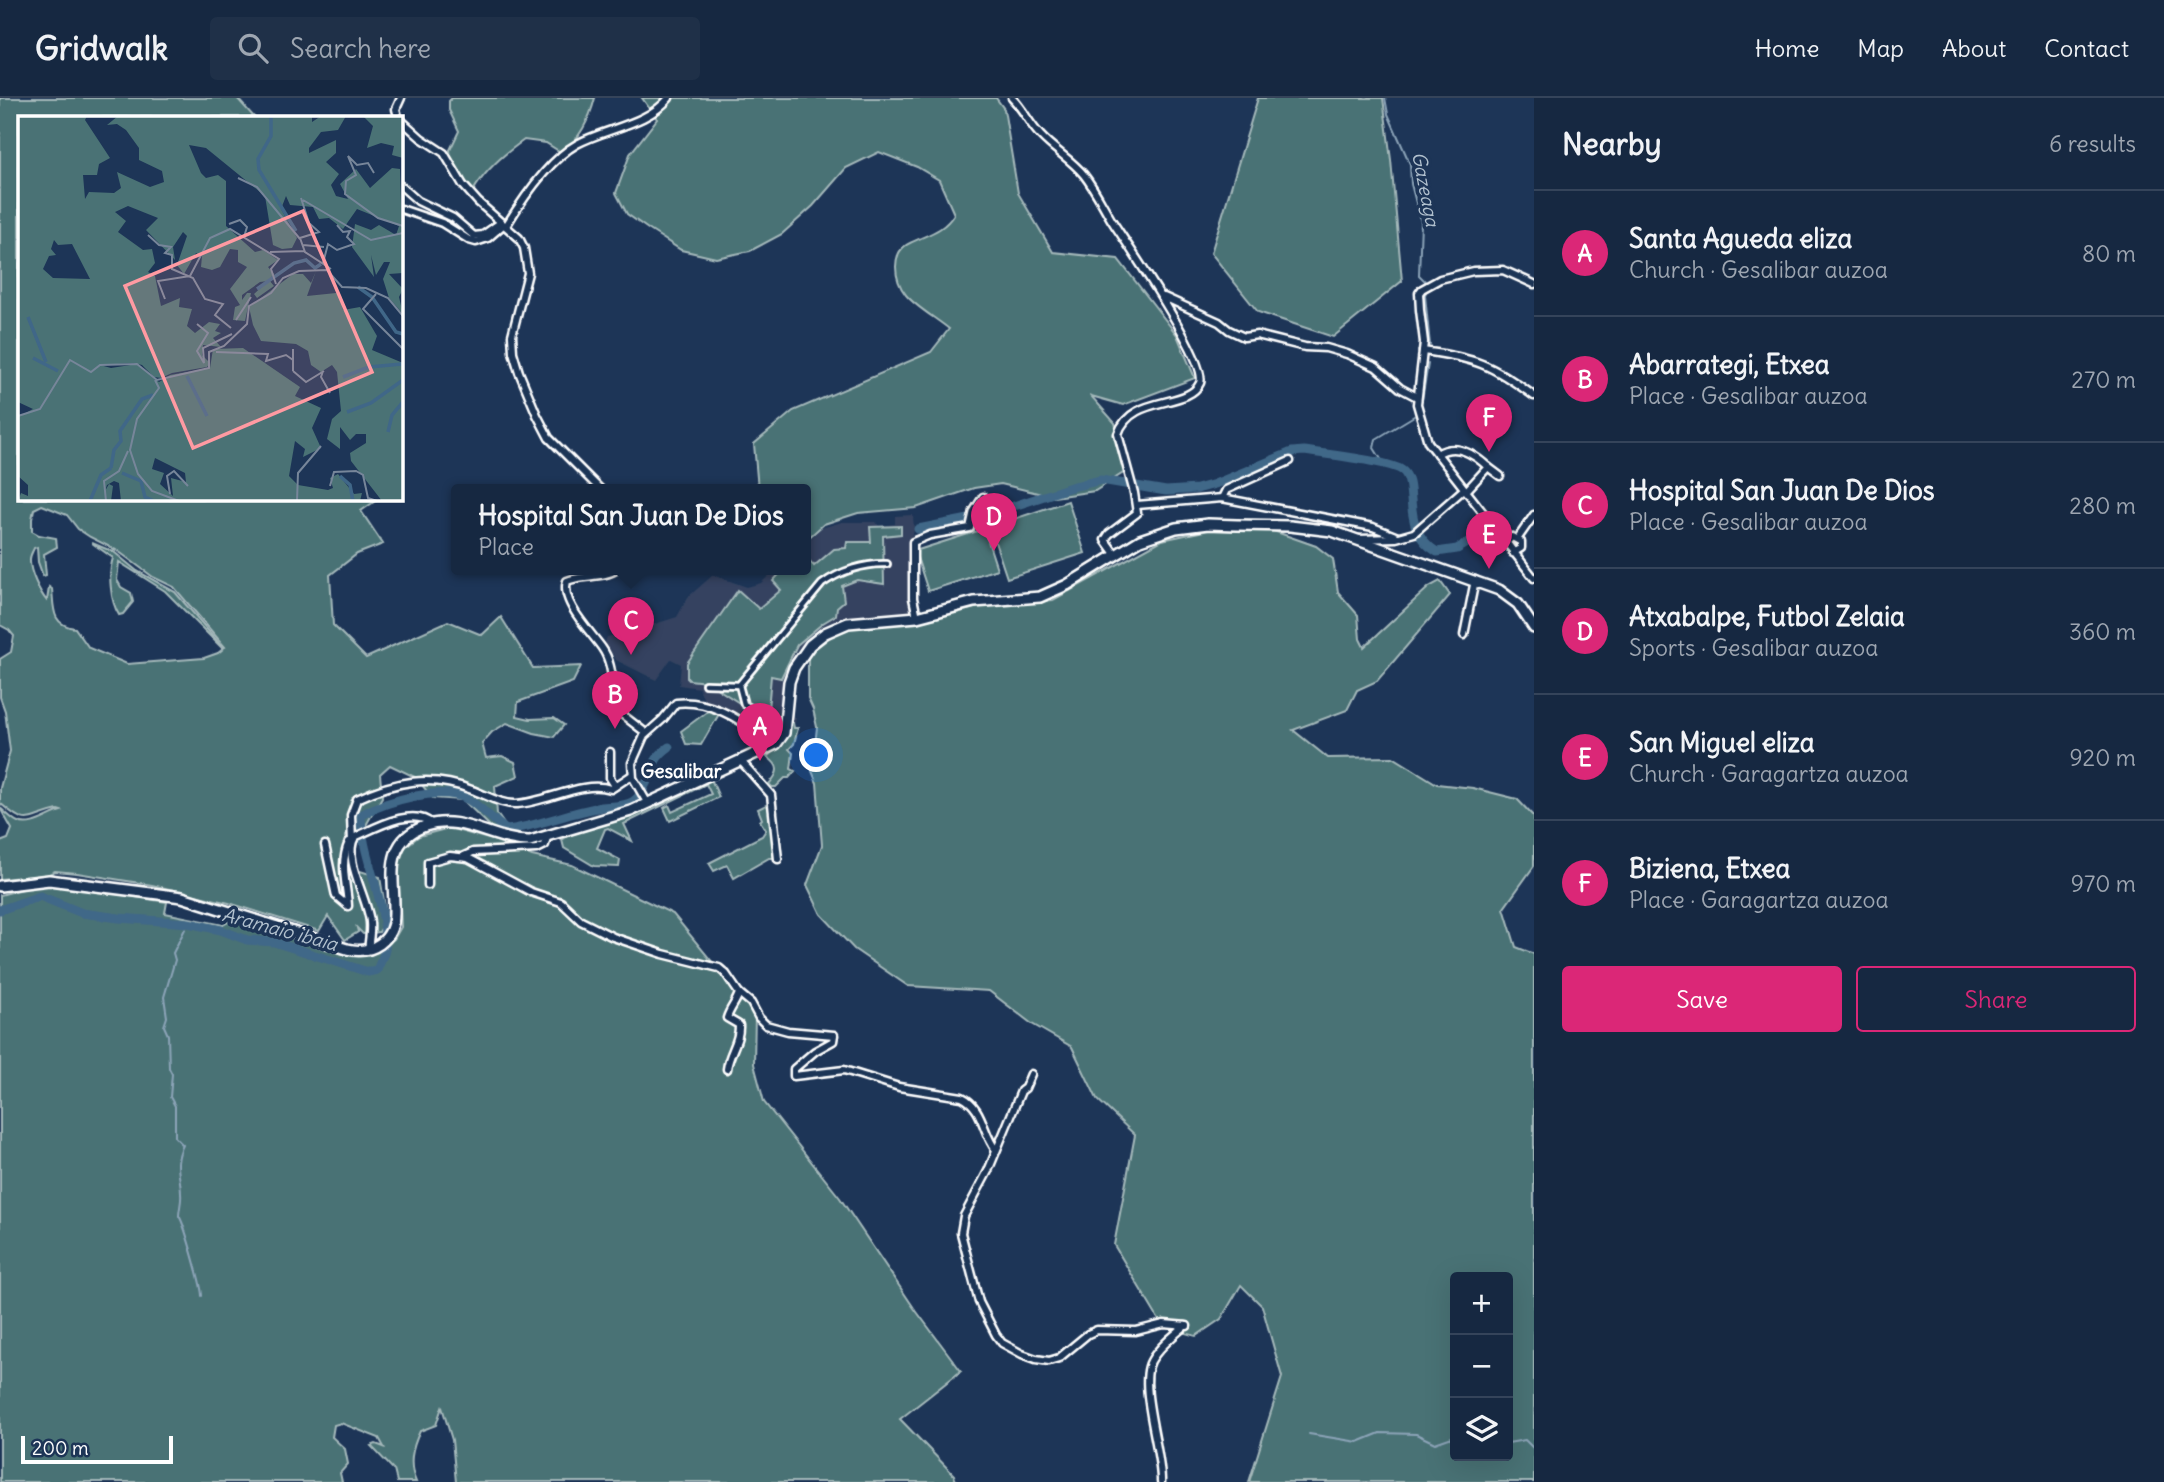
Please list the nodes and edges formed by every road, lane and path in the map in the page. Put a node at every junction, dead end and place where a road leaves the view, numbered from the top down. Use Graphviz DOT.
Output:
graph roads {
  1 [pos="401,98"];
  2 [pos="669,98"];
  3 [pos="1012,98"];
  4 [pos="398,116"];
  5 [pos="402,122"];
  6 [pos="402,187"];
  7 [pos="402,209"];
  8 [pos="503,225"];
  9 [pos="1534,284"];
  10 [pos="1162,296"];
  11 [pos="1423,351"];
  12 [pos="1534,396"];
  13 [pos="1417,397"];
  14 [pos="1437,454"];
  15 [pos="1290,461"];
  16 [pos="1488,467"];
  17 [pos="1500,476"];
  18 [pos="595,484"];
  19 [pos="1465,489"];
  20 [pos="983,497"];
  21 [pos="1222,498"];
  22 [pos="1137,505"];
  23 [pos="1534,515"];
  24 [pos="1398,537"];
  25 [pos="1518,538"];
  26 [pos="1358,539"];
  27 [pos="1504,540"];
  28 [pos="1513,553"];
  29 [pos="1115,554"];
  30 [pos="887,564"];
  31 [pos="596,575"];
  32 [pos="1534,579"];
  33 [pos="1475,580"];
  34 [pos="916,617"];
  35 [pos="1534,628"];
  36 [pos="1464,635"];
  37 [pos="705,684"];
  38 [pos="739,685"];
  39 [pos="771,721"];
  40 [pos="646,733"];
  41 [pos="765,751"];
  42 [pos="610,752"];
  43 [pos="740,760"];
  44 [pos="632,775"];
  45 [pos="613,787"];
  46 [pos="646,801"];
  47 [pos="432,824"];
  48 [pos="547,837"];
  49 [pos="352,843"];
  50 [pos="325,845"];
  51 [pos="464,856"];
  52 [pos="778,859"];
  53 [pos="428,885"];
  54 [pos="0,886"];
  55 [pos="368,950"];
  56 [pos="739,993"];
  57 [pos="727,1069"];
  58 [pos="1031,1074"];
  59 [pos="996,1150"];
  60 [pos="1161,1482"];
  1 -- 4 [label="street"];
  2 -- 8 [label="street"];
  3 -- 10 [label="street"];
  5 -- 8 [label="street"];
  6 -- 8 [label="street"];
  7 -- 8 [label="street"];
  8 -- 18 [label="street"];
  9 -- 11 [label="street"];
  10 -- 13 [label="street"];
  10 -- 22 [label="street"];
  11 -- 12 [label="street"];
  11 -- 13 [label="street"];
  13 -- 14 [label="street"];
  14 -- 16 [label="street"];
  14 -- 19 [label="street"];
  15 -- 21 [label="street"];
  16 -- 17 [label="street"];
  16 -- 19 [label="street"];
  19 -- 24 [label="street"];
  19 -- 27 [label="street"];
  20 -- 34 [label="street"];
  21 -- 22 [label="street"];
  21 -- 24 [label="street"];
  22 -- 29 [label="street"];
  23 -- 25 [label="street"];
  24 -- 26 [label="street"];
  25 -- 27 [label="street"];
  25 -- 28 [label="street"];
  26 -- 29 [label="main road"];
  26 -- 33 [label="main road"];
  27 -- 28 [label="street"];
  28 -- 32 [label="street"];
  29 -- 34 [label="main road"];
  30 -- 38 [label="street"];
  31 -- 40 [label="street"];
  33 -- 35 [label="main road"];
  33 -- 36 [label="street"];
  34 -- 41 [label="main road"];
  37 -- 38 [label="street"];
  38 -- 39 [label="street"];
  40 -- 41 [label="street"];
  40 -- 44 [label="street"];
  41 -- 43 [label="main road"];
  42 -- 45 [label="street"];
  43 -- 46 [label="main road"];
  43 -- 52 [label="street"];
  44 -- 45 [label="street"];
  44 -- 46 [label="street"];
  45 -- 49 [label="street"];
  46 -- 48 [label="main road"];
  47 -- 48 [label="main road"];
  47 -- 49 [label="street"];
  47 -- 55 [label="main road"];
  48 -- 51 [label="street"];
  49 -- 50 [label="street"];
  49 -- 55 [label="street"];
  51 -- 53 [label="street"];
  51 -- 56 [label="street"];
  54 -- 55 [label="main road"];
  56 -- 57 [label="street"];
  56 -- 59 [label="street"];
  58 -- 59 [label="street"];
  59 -- 60 [label="street"];
}
